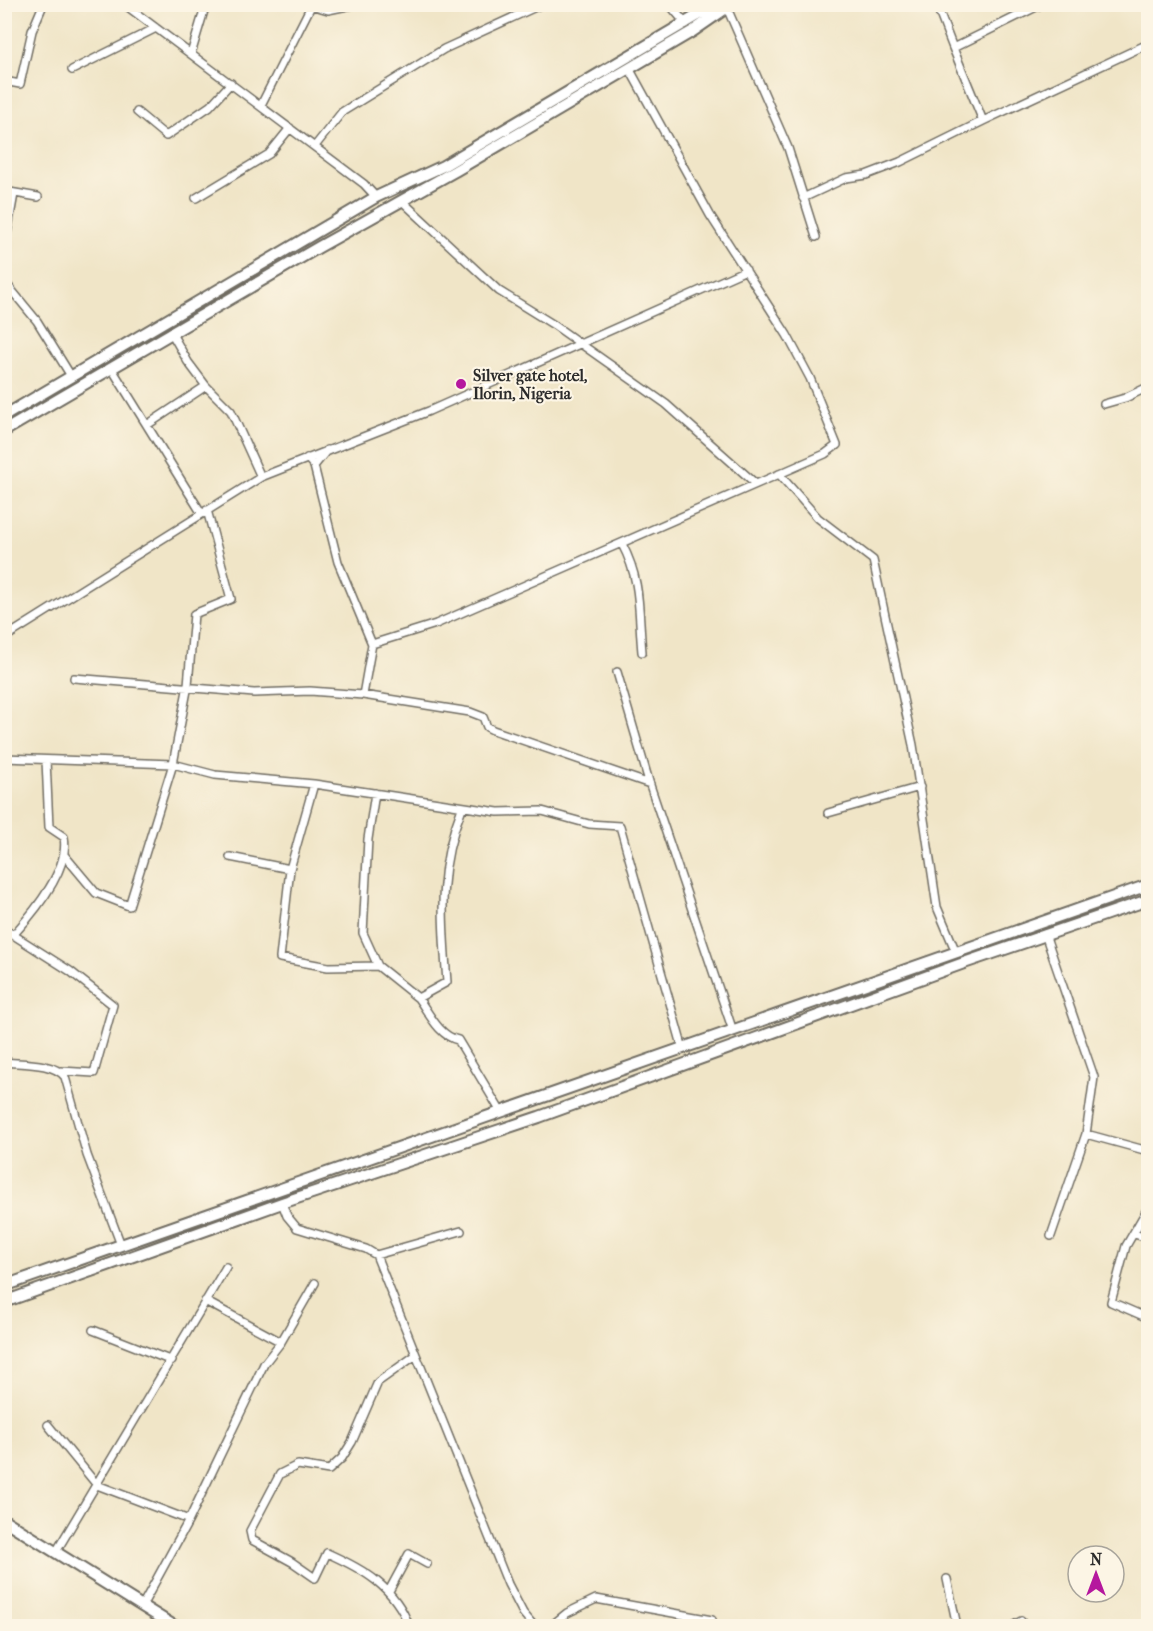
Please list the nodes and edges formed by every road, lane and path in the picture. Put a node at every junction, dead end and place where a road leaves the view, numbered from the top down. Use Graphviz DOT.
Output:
graph roads {
  1 [pos="124,4"];
  2 [pos="206,4"];
  3 [pos="357,4"];
  4 [pos="542,4"];
  5 [pos="936,4"];
  6 [pos="1042,4"];
  7 [pos="42,5"];
  8 [pos="309,5"];
  9 [pos="671,6"];
  10 [pos="726,6"];
  11 [pos="133,7"];
  12 [pos="686,24"];
  13 [pos="156,28"];
  14 [pos="1149,44"];
  15 [pos="952,48"];
  16 [pos="192,54"];
  17 [pos="629,68"];
  18 [pos="72,70"];
  19 [pos="4,81"];
  20 [pos="231,83"];
  21 [pos="261,105"];
  22 [pos="137,112"];
  23 [pos="983,121"];
  24 [pos="290,128"];
  25 [pos="315,146"];
  26 [pos="4,191"];
  27 [pos="14,194"];
  28 [pos="38,197"];
  29 [pos="376,197"];
  30 [pos="196,198"];
  31 [pos="803,198"];
  32 [pos="402,201"];
  33 [pos="311,234"];
  34 [pos="816,237"];
  35 [pos="319,247"];
  36 [pos="4,250"];
  37 [pos="746,270"];
  38 [pos="4,281"];
  39 [pos="171,332"];
  40 [pos="581,344"];
  41 [pos="112,369"];
  42 [pos="71,376"];
  43 [pos="206,386"];
  44 [pos="53,387"];
  45 [pos="1149,387"];
  46 [pos="60,399"];
  47 [pos="1104,404"];
  48 [pos="4,416"];
  49 [pos="147,425"];
  50 [pos="4,431"];
  51 [pos="327,449"];
  52 [pos="307,458"];
  53 [pos="314,466"];
  54 [pos="779,474"];
  55 [pos="261,477"];
  56 [pos="756,484"];
  57 [pos="205,512"];
  58 [pos="622,544"];
  59 [pos="4,638"];
  60 [pos="372,644"];
  61 [pos="642,652"];
  62 [pos="617,672"];
  63 [pos="74,678"];
  64 [pos="188,685"];
  65 [pos="363,695"];
  66 [pos="4,758"];
  67 [pos="46,760"];
  68 [pos="173,764"];
  69 [pos="314,784"];
  70 [pos="650,784"];
  71 [pos="920,787"];
  72 [pos="375,793"];
  73 [pos="462,808"];
  74 [pos="828,813"];
  75 [pos="65,855"];
  76 [pos="230,856"];
  77 [pos="290,869"];
  78 [pos="1149,885"];
  79 [pos="1149,900"];
  80 [pos="8,932"];
  81 [pos="1045,934"];
  82 [pos="956,952"];
  83 [pos="378,966"];
  84 [pos="418,998"];
  85 [pos="733,1032"];
  86 [pos="683,1049"];
  87 [pos="4,1062"];
  88 [pos="61,1071"];
  89 [pos="501,1112"];
  90 [pos="1086,1134"];
  91 [pos="1149,1151"];
  92 [pos="282,1203"];
  93 [pos="1149,1208"];
  94 [pos="461,1232"];
  95 [pos="1134,1234"];
  96 [pos="1051,1236"];
  97 [pos="1149,1238"];
  98 [pos="121,1245"];
  99 [pos="376,1255"];
  100 [pos="226,1267"];
  101 [pos="315,1283"];
  102 [pos="4,1286"];
  103 [pos="205,1301"];
  104 [pos="4,1302"];
  105 [pos="1149,1318"];
  106 [pos="93,1330"];
  107 [pos="281,1342"];
  108 [pos="416,1355"];
  109 [pos="172,1361"];
  110 [pos="48,1425"];
  111 [pos="98,1485"];
  112 [pos="4,1520"];
  113 [pos="189,1520"];
  114 [pos="56,1552"];
  115 [pos="427,1564"];
  116 [pos="947,1579"];
  117 [pos="389,1591"];
  118 [pos="142,1606"];
  119 [pos="1021,1621"];
  120 [pos="174,1626"];
  121 [pos="409,1626"];
  122 [pos="534,1626"];
  123 [pos="551,1626"];
  124 [pos="710,1626"];
  125 [pos="957,1626"];
  126 [pos="1012,1626"];
  1 -- 11 [label="street"];
  2 -- 16 [label="street"];
  3 -- 8 [label="street"];
  4 -- 25 [label="street"];
  5 -- 15 [label="street"];
  6 -- 15 [label="street"];
  7 -- 19 [label="street"];
  8 -- 21 [label="street"];
  9 -- 12 [label="street"];
  10 -- 12 [label="main road"];
  10 -- 17 [label="main road"];
  10 -- 31 [label="street"];
  11 -- 13 [label="street"];
  12 -- 29 [label="main road"];
  13 -- 16 [label="street"];
  13 -- 18 [label="street"];
  14 -- 23 [label="street"];
  15 -- 23 [label="street"];
  16 -- 20 [label="street"];
  17 -- 32 [label="main road"];
  17 -- 37 [label="street"];
  20 -- 21 [label="street"];
  20 -- 22 [label="street"];
  21 -- 24 [label="street"];
  23 -- 31 [label="street"];
  24 -- 25 [label="street"];
  24 -- 30 [label="street"];
  25 -- 29 [label="street"];
  26 -- 27 [label="street"];
  27 -- 28 [label="street"];
  27 -- 36 [label="street"];
  29 -- 33 [label="main road"];
  31 -- 34 [label="street"];
  32 -- 35 [label="main road"];
  32 -- 40 [label="street"];
  33 -- 35 [label="main road"];
  33 -- 42 [label="main road"];
  35 -- 39 [label="main road"];
  37 -- 40 [label="street"];
  37 -- 54 [label="street"];
  38 -- 42 [label="street"];
  39 -- 41 [label="main road"];
  39 -- 43 [label="street"];
  40 -- 51 [label="street"];
  40 -- 56 [label="street"];
  41 -- 46 [label="main road"];
  41 -- 49 [label="street"];
  42 -- 44 [label="main road"];
  43 -- 49 [label="street"];
  43 -- 55 [label="street"];
  44 -- 46 [label="main road"];
  44 -- 48 [label="main road"];
  45 -- 47 [label="street"];
  46 -- 50 [label="main road"];
  49 -- 57 [label="street"];
  51 -- 52 [label="street"];
  51 -- 53 [label="street"];
  52 -- 53 [label="street"];
  52 -- 55 [label="street"];
  53 -- 60 [label="street"];
  54 -- 56 [label="street"];
  54 -- 71 [label="street"];
  55 -- 57 [label="street"];
  56 -- 58 [label="street"];
  57 -- 59 [label="street"];
  57 -- 64 [label="street"];
  58 -- 60 [label="street"];
  58 -- 61 [label="street"];
  60 -- 65 [label="street"];
  62 -- 70 [label="street"];
  63 -- 64 [label="street"];
  64 -- 65 [label="street"];
  64 -- 68 [label="street"];
  65 -- 70 [label="street"];
  66 -- 67 [label="street"];
  67 -- 68 [label="street"];
  67 -- 75 [label="street"];
  68 -- 69 [label="street"];
  68 -- 75 [label="street"];
  69 -- 72 [label="street"];
  69 -- 77 [label="street"];
  70 -- 85 [label="street"];
  71 -- 74 [label="street"];
  71 -- 82 [label="street"];
  72 -- 73 [label="street"];
  72 -- 83 [label="street"];
  73 -- 84 [label="street"];
  73 -- 86 [label="street"];
  75 -- 80 [label="street"];
  76 -- 77 [label="street"];
  77 -- 83 [label="street"];
  78 -- 82 [label="main road"];
  79 -- 81 [label="main road"];
  80 -- 88 [label="street"];
  81 -- 90 [label="street"];
  81 -- 92 [label="main road"];
  82 -- 85 [label="main road"];
  83 -- 84 [label="street"];
  84 -- 89 [label="street"];
  85 -- 86 [label="main road"];
  86 -- 89 [label="main road"];
  87 -- 88 [label="street"];
  88 -- 98 [label="street"];
  89 -- 98 [label="main road"];
  90 -- 91 [label="street"];
  90 -- 96 [label="street"];
  92 -- 99 [label="street"];
  92 -- 104 [label="main road"];
  93 -- 95 [label="street"];
  94 -- 99 [label="street"];
  95 -- 97 [label="street"];
  95 -- 105 [label="street"];
  98 -- 102 [label="main road"];
  99 -- 108 [label="street"];
  100 -- 103 [label="street"];
  101 -- 107 [label="street"];
  103 -- 107 [label="street"];
  103 -- 109 [label="street"];
  106 -- 109 [label="street"];
  107 -- 113 [label="street"];
  108 -- 117 [label="street"];
  108 -- 122 [label="street"];
  109 -- 111 [label="street"];
  110 -- 111 [label="street"];
  111 -- 113 [label="street"];
  111 -- 114 [label="street"];
  112 -- 114 [label="main road"];
  113 -- 118 [label="street"];
  114 -- 118 [label="main road"];
  115 -- 117 [label="street"];
  116 -- 125 [label="street"];
  117 -- 121 [label="street"];
  118 -- 120 [label="main road"];
  119 -- 126 [label="street"];
  123 -- 124 [label="street"];
}
